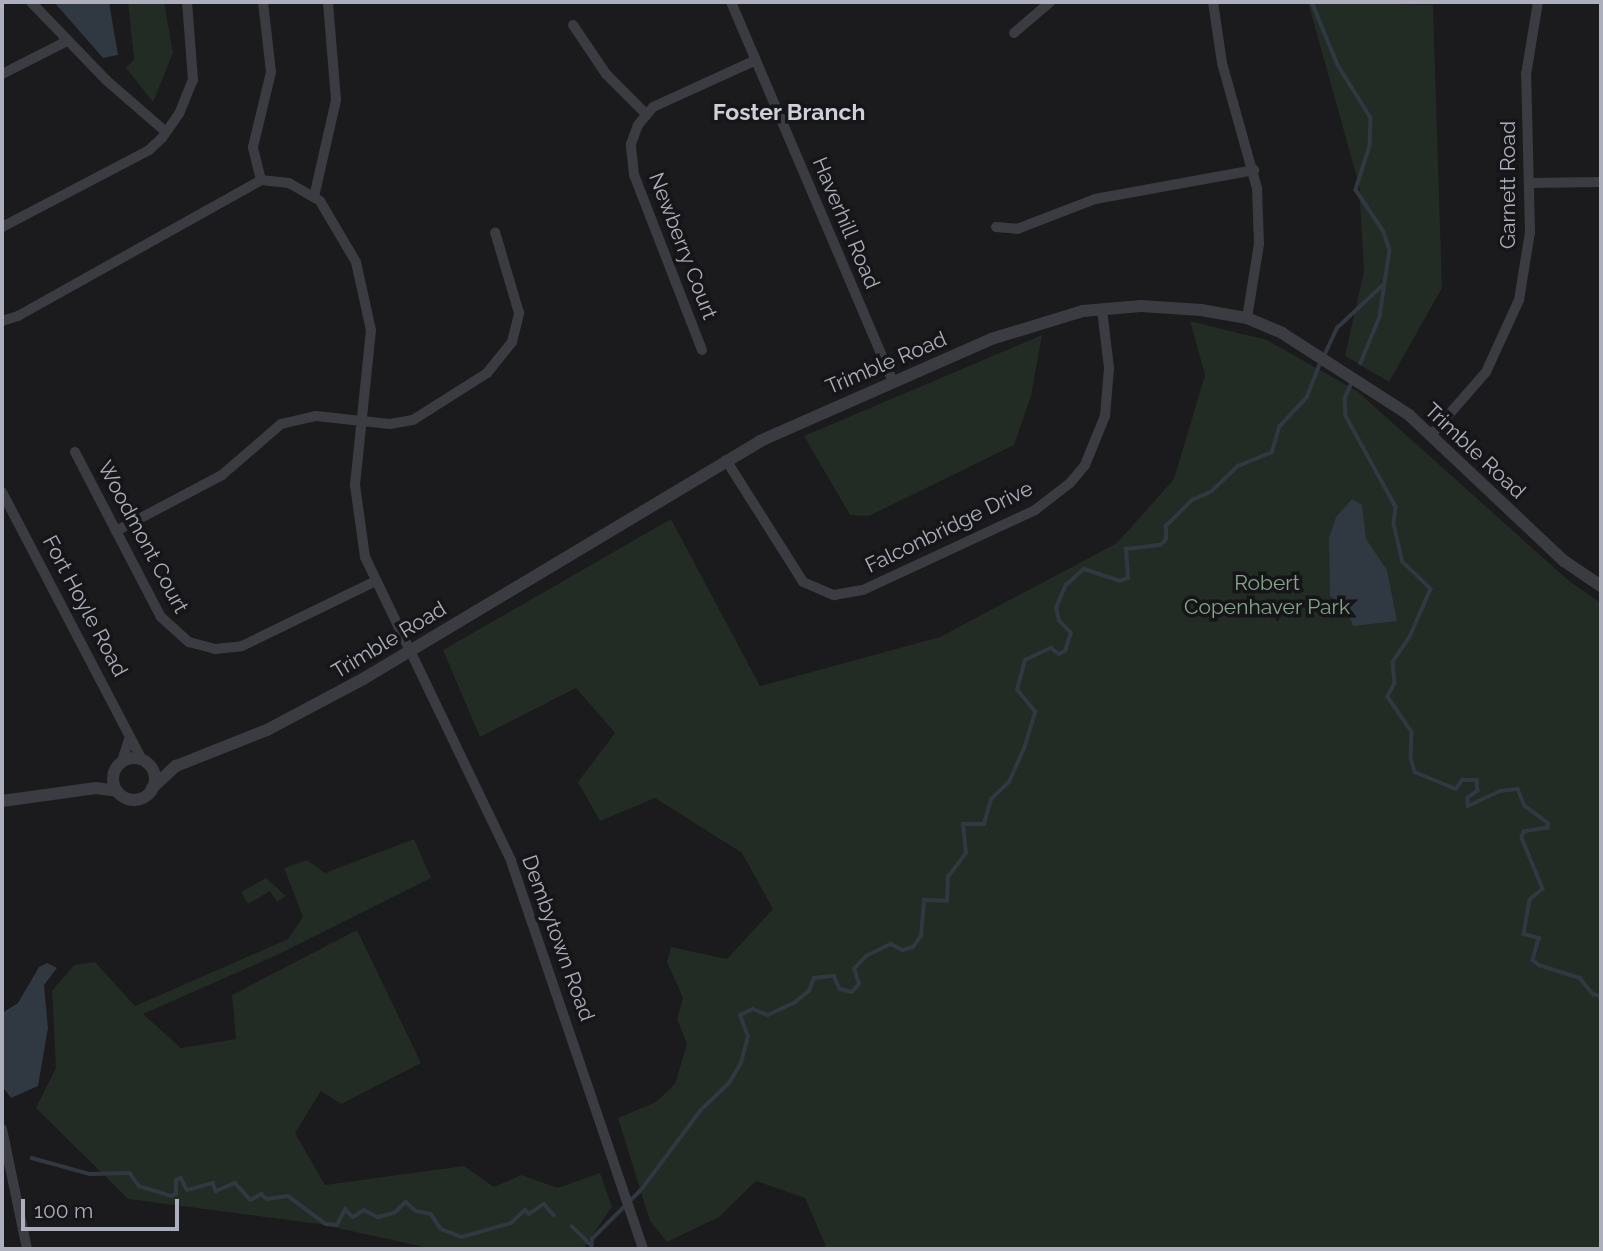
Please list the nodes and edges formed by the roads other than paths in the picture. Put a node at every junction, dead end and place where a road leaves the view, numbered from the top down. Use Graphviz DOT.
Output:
graph roads {
  1 [pos="31,2"];
  2 [pos="187,2"];
  3 [pos="263,2"];
  4 [pos="328,2"];
  5 [pos="731,2"];
  6 [pos="1050,2"];
  7 [pos="1213,2"];
  8 [pos="1538,2"];
  9 [pos="573,25"];
  10 [pos="1014,33"];
  11 [pos="67,41"];
  12 [pos="756,60"];
  13 [pos="2,74"];
  14 [pos="646,114"];
  15 [pos="166,132"];
  16 [pos="1254,170"];
  17 [pos="261,180"];
  18 [pos="1601,182"];
  19 [pos="1529,183"];
  20 [pos="314,197"];
  21 [pos="996,227"];
  22 [pos="2,228"];
  23 [pos="495,232"];
  24 [pos="1102,309"];
  25 [pos="1247,318"];
  26 [pos="2,321"];
  27 [pos="702,350"];
  28 [pos="893,381"];
  29 [pos="361,421"];
  30 [pos="1431,435"];
  31 [pos="75,452"];
  32 [pos="726,460"];
  33 [pos="2,492"];
  34 [pos="116,531"];
  35 [pos="374,582"];
  36 [pos="1601,586"];
  37 [pos="410,650"];
  38 [pos="129,740"];
  39 [pos="145,761"];
  40 [pos="176,766"];
  41 [pos="118,767"];
  42 [pos="96,788"];
  43 [pos="152,788"];
  44 [pos="117,791"];
  45 [pos="2,801"];
  46 [pos="2,1129"];
  47 [pos="27,1249"];
  48 [pos="643,1249"];
  1 -- 11 [label="street"];
  2 -- 15 [label="street"];
  3 -- 17 [label="street"];
  4 -- 20 [label="street"];
  5 -- 12 [label="street, Haverhill Road"];
  6 -- 10 [label="street"];
  7 -- 16 [label="street"];
  8 -- 19 [label="street, Garnett Road"];
  9 -- 14 [label="street"];
  11 -- 13 [label="street"];
  11 -- 15 [label="street"];
  12 -- 14 [label="street"];
  12 -- 28 [label="street, Haverhill Road"];
  14 -- 27 [label="street, Newberry Court"];
  15 -- 22 [label="street"];
  16 -- 21 [label="street"];
  16 -- 25 [label="street"];
  17 -- 20 [label="street"];
  17 -- 26 [label="street"];
  18 -- 19 [label="street"];
  19 -- 30 [label="street, Garnett Road"];
  20 -- 29 [label="street, Dembytown Road"];
  23 -- 29 [label="street"];
  24 -- 25 [label="street, Trimble Road"];
  24 -- 28 [label="street, Trimble Road"];
  24 -- 32 [label="street, Falconbridge Drive"];
  25 -- 30 [label="street, Trimble Road"];
  28 -- 32 [label="street, Trimble Road"];
  29 -- 34 [label="street"];
  29 -- 35 [label="street, Dembytown Road"];
  30 -- 36 [label="street, Trimble Road"];
  31 -- 34 [label="street, Woodmont Court"];
  32 -- 37 [label="street, Trimble Road"];
  33 -- 38 [label="street, Fort Hoyle Road"];
  34 -- 35 [label="street, Woodmont Court"];
  35 -- 37 [label="street, Dembytown Road"];
  37 -- 40 [label="street, Trimble Road"];
  37 -- 48 [label="street, Dembytown Road"];
  38 -- 39 [label="street, Fort Hoyle Road"];
  38 -- 41 [label="street"];
  39 -- 40 [label="street, Trimble Road"];
  39 -- 41 [label="street"];
  39 -- 43 [label="street"];
  40 -- 43 [label="street, Trimble Road"];
  41 -- 42 [label="street"];
  41 -- 44 [label="street"];
  42 -- 44 [label="street"];
  42 -- 45 [label="street"];
  43 -- 44 [label="street"];
  46 -- 47 [label="street"];
}
